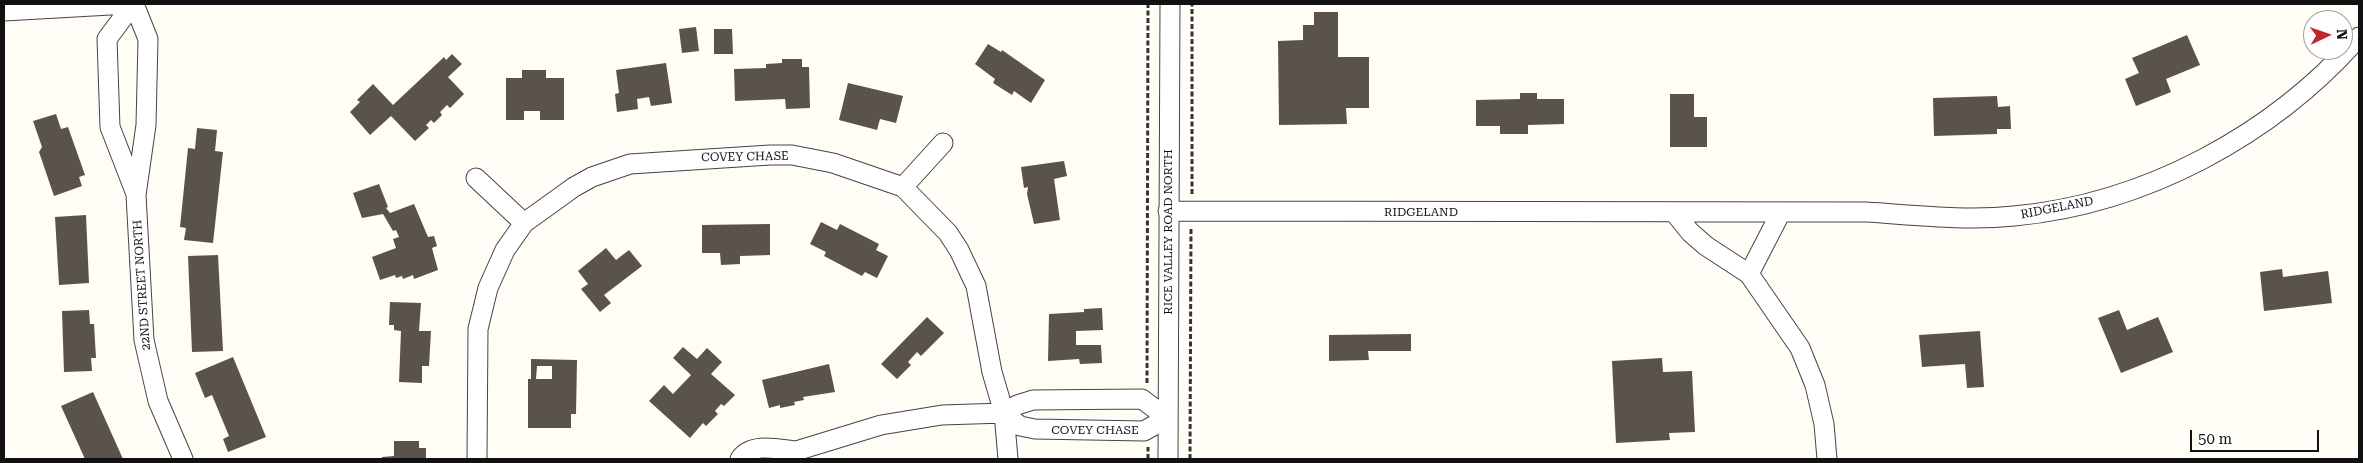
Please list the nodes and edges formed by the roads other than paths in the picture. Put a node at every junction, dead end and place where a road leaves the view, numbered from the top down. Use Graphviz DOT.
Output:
graph roads {
  1 [pos="128,4"];
  2 [pos="133,4"];
  3 [pos="1170,4"];
  4 [pos="4,11"];
  5 [pos="2359,37"];
  6 [pos="943,143"];
  7 [pos="476,178"];
  8 [pos="903,187"];
  9 [pos="136,195"];
  10 [pos="1168,211"];
  11 [pos="1674,212"];
  12 [pos="1780,212"];
  13 [pos="524,223"];
  14 [pos="1748,274"];
  15 [pos="1004,413"];
  16 [pos="1167,418"];
  17 [pos="792,455"];
  18 [pos="183,459"];
  19 [pos="477,459"];
  20 [pos="740,459"];
  21 [pos="1008,459"];
  22 [pos="1168,459"];
  23 [pos="1827,459"];
  1 -- 4 [label="street"];
  2 -- 9 [label="street, 22ND STREET NORTH"];
  2 -- 9 [label="street, 22ND STREET NORTH"];
  3 -- 10 [label="street, RICE VALLEY ROAD NORTH"];
  5 -- 12 [label="street, RIDGELAND"];
  6 -- 8 [label="street"];
  7 -- 13 [label="street"];
  8 -- 13 [label="street, COVEY CHASE"];
  8 -- 15 [label="street, COVEY CHASE"];
  9 -- 18 [label="street, 22ND STREET NORTH"];
  10 -- 11 [label="street, RIDGELAND"];
  10 -- 16 [label="street, RICE VALLEY ROAD NORTH"];
  11 -- 12 [label="street, RIDGELAND"];
  11 -- 14 [label="street"];
  12 -- 14 [label="street"];
  13 -- 19 [label="street, COVEY CHASE"];
  14 -- 23 [label="street"];
  15 -- 16 [label="street, COVEY CHASE"];
  15 -- 16 [label="street"];
  15 -- 17 [label="street"];
  15 -- 21 [label="street, COVEY CHASE"];
  16 -- 22 [label="street, RICE VALLEY ROAD NORTH"];
  17 -- 20 [label="street"];
}
